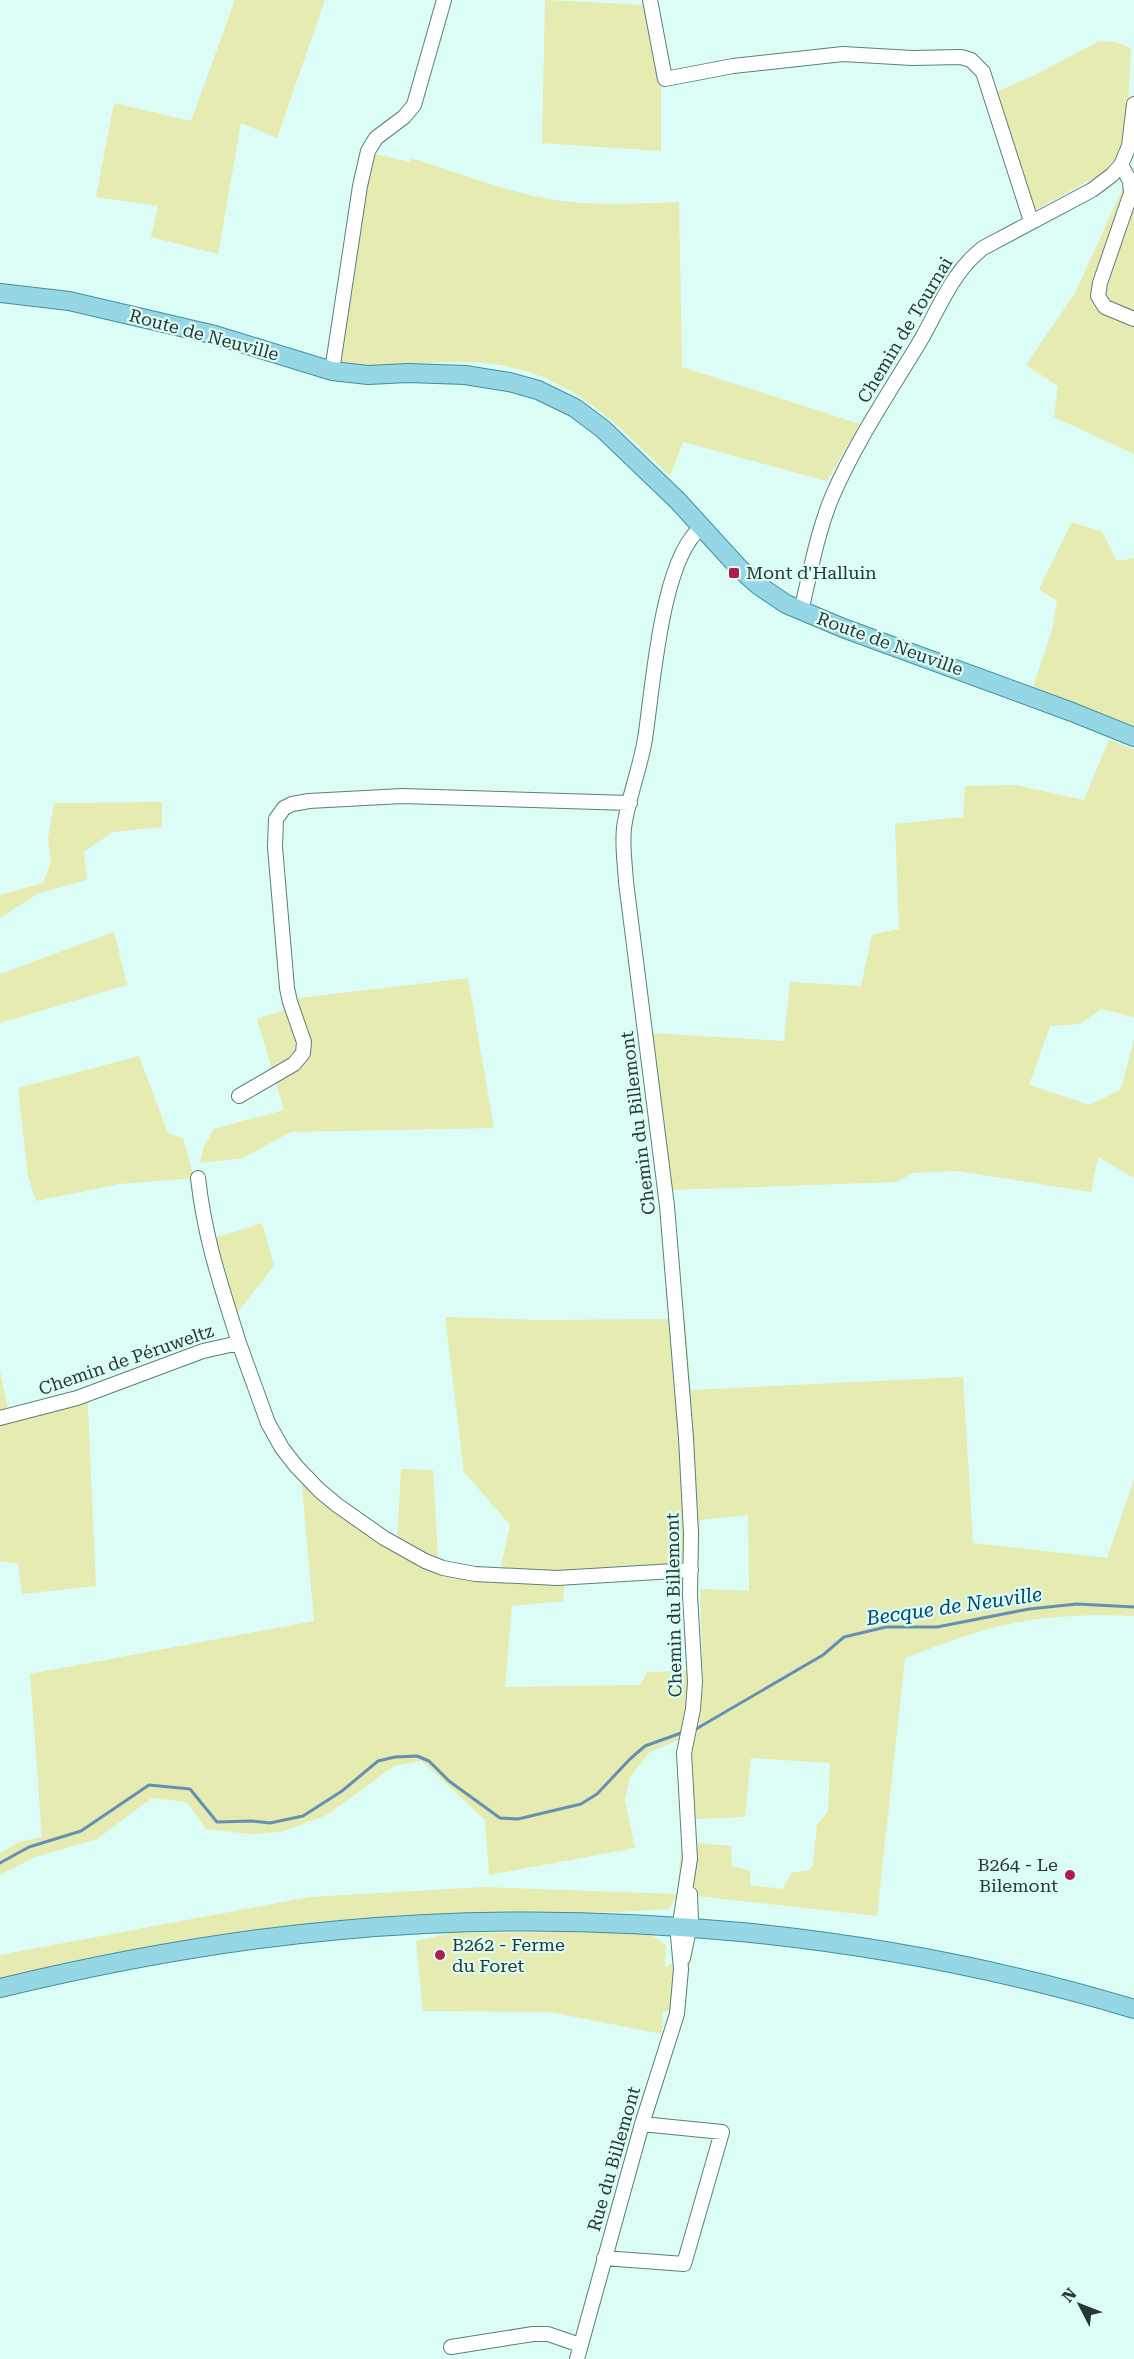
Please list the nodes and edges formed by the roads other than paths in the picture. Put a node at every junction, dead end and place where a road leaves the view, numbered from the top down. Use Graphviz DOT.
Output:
graph roads {
  1 [pos="444,0"];
  2 [pos="650,0"];
  3 [pos="1134,105"];
  4 [pos="1121,165"];
  5 [pos="1031,221"];
  6 [pos="0,293"];
  7 [pos="1134,319"];
  8 [pos="332,372"];
  9 [pos="702,527"];
  10 [pos="801,611"];
  11 [pos="1134,737"];
  12 [pos="630,803"];
  13 [pos="239,1096"];
  14 [pos="198,1178"];
  15 [pos="240,1343"];
  16 [pos="0,1419"];
  17 [pos="691,1570"];
  18 [pos="688,1729"];
  19 [pos="685,1924"];
  20 [pos="0,1988"];
  21 [pos="1134,2009"];
  22 [pos="642,2124"];
  23 [pos="604,2258"];
  24 [pos="580,2345"];
  25 [pos="451,2347"];
  26 [pos="577,2359"];
  1 -- 8 [label="street"];
  2 -- 5 [label="street"];
  3 -- 4 [label="street, Chemin de Tournai"];
  4 -- 5 [label="street, Chemin de Tournai"];
  4 -- 7 [label="street"];
  5 -- 10 [label="street, Chemin de Tournai"];
  6 -- 8 [label="main road, Route de Neuville"];
  8 -- 9 [label="main road, Route de Neuville"];
  9 -- 10 [label="main road, Route de Neuville"];
  9 -- 12 [label="street, Chemin du Billemont"];
  10 -- 11 [label="main road, Route de Neuville"];
  12 -- 13 [label="street"];
  12 -- 17 [label="street, Chemin du Billemont"];
  14 -- 15 [label="street"];
  15 -- 16 [label="street, Chemin de Péruweltz"];
  15 -- 17 [label="street, Chemin de Péruweltz"];
  17 -- 18 [label="street, Chemin du Billemont"];
  18 -- 19 [label="street, Rue du Billemont"];
  19 -- 20 [label="main road"];
  19 -- 21 [label="main road"];
  19 -- 22 [label="street, Rue du Billemont"];
  22 -- 23 [label="street, Rue du Billemont"];
  22 -- 23 [label="street"];
  23 -- 24 [label="street, Rue du Billemont"];
  24 -- 25 [label="street"];
  24 -- 26 [label="street, Rue du Billemont"];
}
